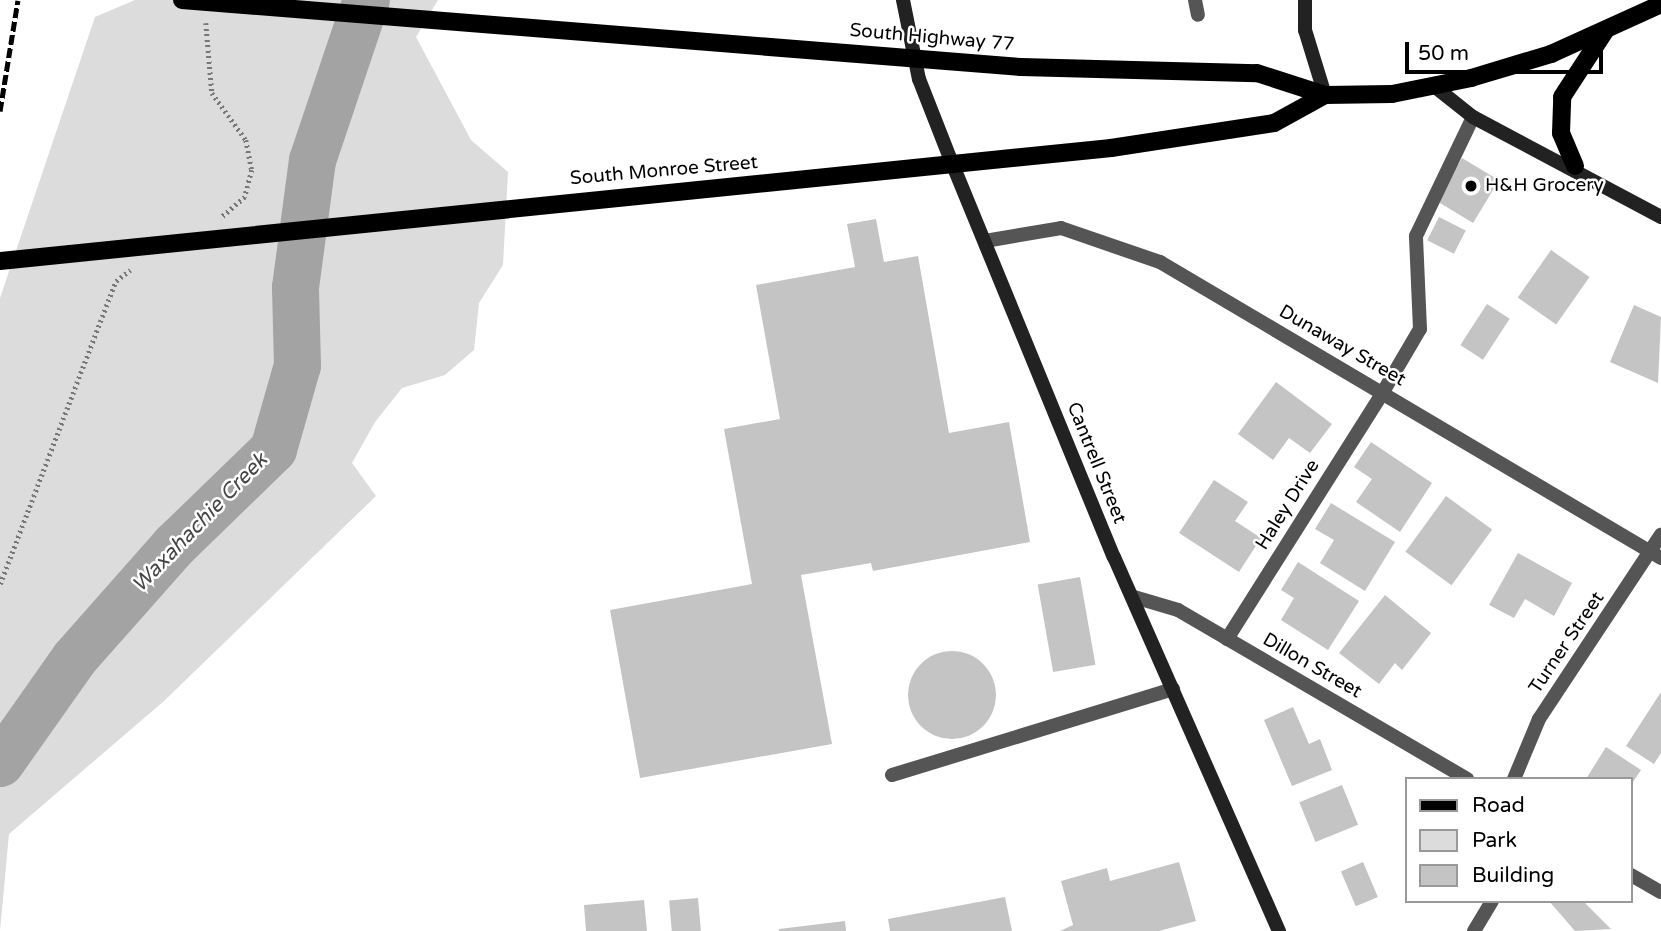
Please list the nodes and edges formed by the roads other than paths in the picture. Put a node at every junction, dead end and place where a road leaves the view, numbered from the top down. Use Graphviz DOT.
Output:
graph roads {
  1 [pos="182,0"];
  2 [pos="904,0"];
  3 [pos="1305,0"];
  4 [pos="1661,4"];
  5 [pos="1605,32"];
  6 [pos="1434,86"];
  7 [pos="1325,95"];
  8 [pos="1473,117"];
  9 [pos="1575,166"];
  10 [pos="1661,217"];
  11 [pos="985,241"];
  12 [pos="0,261"];
  13 [pos="1383,392"];
  14 [pos="1661,535"];
  15 [pos="1656,555"];
  16 [pos="1134,597"];
  17 [pos="1227,639"];
  18 [pos="1174,689"];
  19 [pos="892,775"];
  20 [pos="1464,777"];
  21 [pos="1515,777"];
  22 [pos="1633,876"];
  23 [pos="1661,892"];
  24 [pos="1491,903"];
  25 [pos="1279,931"];
  26 [pos="1474,931"];
  1 -- 7 [label="main road, South Highway 77"];
  2 -- 11 [label="street, Cantrell Street"];
  3 -- 7 [label="street"];
  4 -- 5 [label="main road, South Highway 77"];
  5 -- 6 [label="main road, South Highway 77"];
  5 -- 9 [label="main road"];
  6 -- 7 [label="main road, South Highway 77"];
  6 -- 8 [label="street"];
  7 -- 12 [label="main road, South Monroe Street"];
  8 -- 9 [label="street"];
  8 -- 13 [label="street, Haley Drive"];
  9 -- 10 [label="street"];
  11 -- 13 [label="street, Dunaway Street"];
  11 -- 16 [label="street, Cantrell Street"];
  13 -- 15 [label="street, Dunaway Street"];
  13 -- 17 [label="street, Haley Drive"];
  14 -- 15 [label="street, Turner Street"];
  15 -- 21 [label="street, Turner Street"];
  16 -- 17 [label="street, Dillon Street"];
  16 -- 18 [label="street, Cantrell Street"];
  17 -- 20 [label="street, Dillon Street"];
  18 -- 19 [label="street"];
  18 -- 25 [label="street, Cantrell Street"];
  22 -- 23 [label="street"];
  24 -- 26 [label="street"];
}
